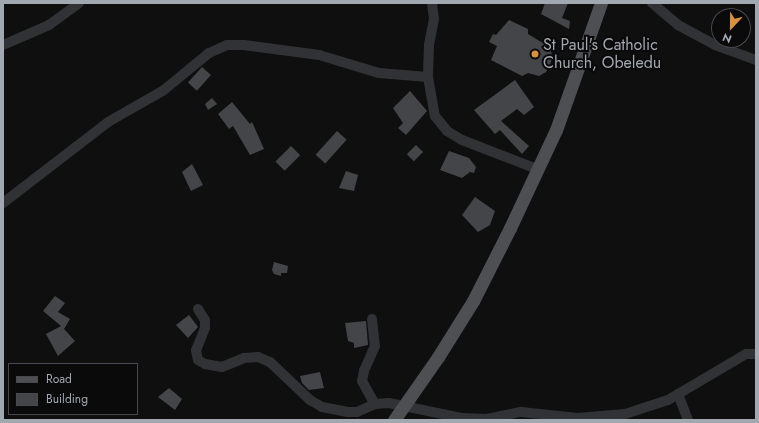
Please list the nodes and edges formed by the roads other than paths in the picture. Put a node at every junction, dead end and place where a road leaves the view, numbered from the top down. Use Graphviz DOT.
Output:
graph roads {
  1 [pos="79,3"];
  2 [pos="432,3"];
  3 [pos="601,3"];
  4 [pos="652,3"];
  5 [pos="3,45"];
  6 [pos="756,60"];
  7 [pos="428,77"];
  8 [pos="537,169"];
  9 [pos="3,203"];
  10 [pos="198,309"];
  11 [pos="372,319"];
  12 [pos="756,354"];
  13 [pos="678,394"];
  14 [pos="375,404"];
  15 [pos="405,404"];
  16 [pos="504,418"];
  17 [pos="394,420"];
  18 [pos="688,420"];
  1 -- 5 [label="street"];
  2 -- 7 [label="street"];
  3 -- 8 [label="main road"];
  4 -- 6 [label="street"];
  7 -- 8 [label="street"];
  7 -- 9 [label="street"];
  8 -- 15 [label="main road"];
  10 -- 14 [label="street"];
  11 -- 14 [label="street"];
  12 -- 13 [label="street"];
  13 -- 16 [label="street"];
  13 -- 18 [label="street"];
  14 -- 15 [label="street"];
  15 -- 16 [label="street"];
  15 -- 17 [label="main road"];
}
